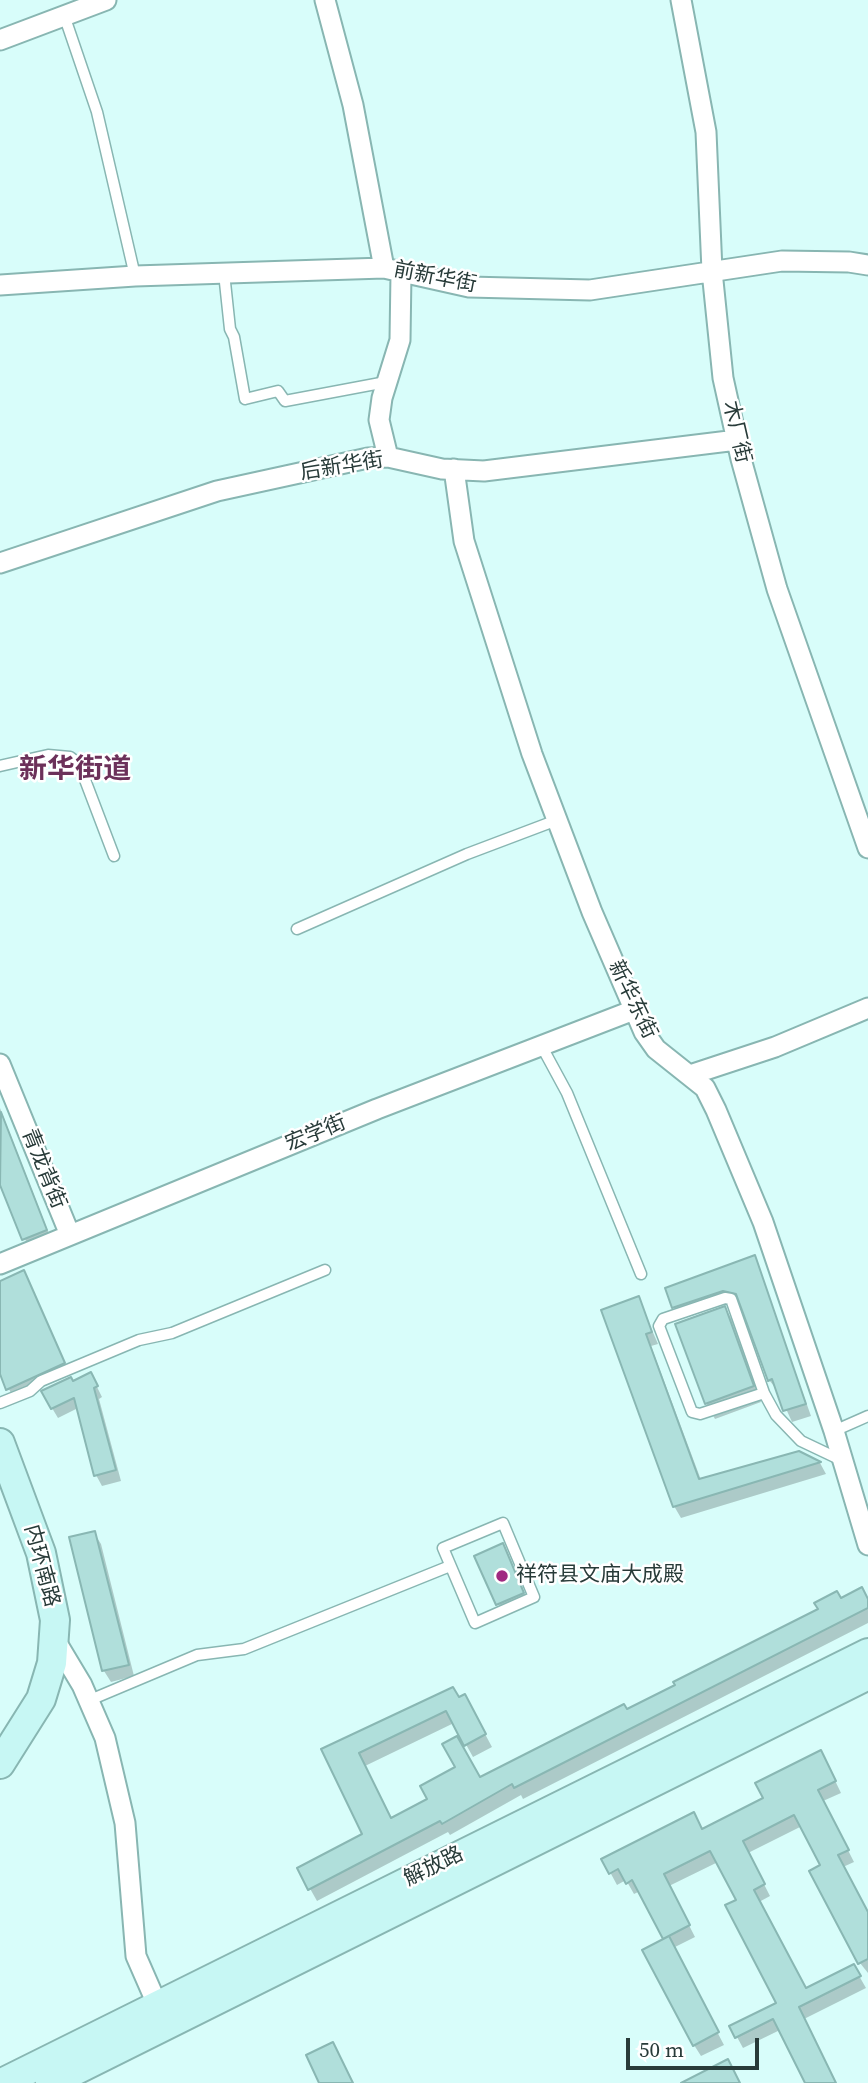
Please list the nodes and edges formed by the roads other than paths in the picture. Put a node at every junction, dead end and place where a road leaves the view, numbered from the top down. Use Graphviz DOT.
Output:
graph roads {
  1 [pos="106,0"];
  2 [pos="325,0"];
  3 [pos="681,0"];
  4 [pos="64,15"];
  5 [pos="0,40"];
  6 [pos="868,265"];
  7 [pos="393,271"];
  8 [pos="712,271"];
  9 [pos="224,273"];
  10 [pos="135,276"];
  11 [pos="0,285"];
  12 [pos="387,382"];
  13 [pos="737,440"];
  14 [pos="388,457"];
  15 [pos="454,469"];
  16 [pos="0,563"];
  17 [pos="0,766"];
  18 [pos="557,820"];
  19 [pos="868,848"];
  20 [pos="114,856"];
  21 [pos="297,929"];
  22 [pos="868,1008"];
  23 [pos="634,1010"];
  24 [pos="541,1045"];
  25 [pos="0,1064"];
  26 [pos="690,1075"];
  27 [pos="70,1235"];
  28 [pos="0,1264"];
  29 [pos="326,1270"];
  30 [pos="641,1274"];
  31 [pos="764,1393"];
  32 [pos="0,1404"];
  33 [pos="868,1416"];
  34 [pos="834,1431"];
  35 [pos="0,1443"];
  36 [pos="841,1460"];
  37 [pos="0,1489"];
  38 [pos="868,1545"];
  39 [pos="450,1566"];
  40 [pos="55,1640"];
  41 [pos="868,1653"];
  42 [pos="868,1675"];
  43 [pos="90,1700"];
  44 [pos="0,1733"];
  45 [pos="0,1765"];
  46 [pos="157,2004"];
  47 [pos="2,2083"];
  48 [pos="50,2083"];
  1 -- 4 [label="street"];
  2 -- 7 [label="street"];
  3 -- 8 [label="street, 木厂街"];
  4 -- 5 [label="street"];
  4 -- 10 [label="lane"];
  6 -- 8 [label="street, 前新华街"];
  7 -- 8 [label="street, 前新华街"];
  7 -- 9 [label="street, 前新华街"];
  7 -- 12 [label="street"];
  8 -- 13 [label="street, 木厂街"];
  9 -- 10 [label="street, 前新华街"];
  9 -- 12 [label="lane"];
  10 -- 11 [label="street, 前新华街"];
  12 -- 14 [label="street"];
  13 -- 15 [label="street, 后新华街"];
  13 -- 19 [label="street, 木厂街"];
  14 -- 15 [label="street, 后新华街"];
  14 -- 16 [label="street, 后新华街"];
  15 -- 18 [label="street, 新华东街"];
  17 -- 20 [label="lane"];
  18 -- 21 [label="lane"];
  18 -- 23 [label="street, 新华东街"];
  22 -- 26 [label="street"];
  23 -- 24 [label="street, 宏学街"];
  23 -- 26 [label="street, 新华东街"];
  24 -- 27 [label="street, 宏学街"];
  24 -- 30 [label="lane"];
  25 -- 27 [label="street, 青龙背街"];
  26 -- 34 [label="street, 新华东街"];
  27 -- 28 [label="street, 宏学街"];
  29 -- 32 [label="lane"];
  31 -- 31 [label="lane"];
  31 -- 36 [label="lane"];
  33 -- 34 [label="lane"];
  34 -- 36 [label="street, 新华东街"];
  35 -- 40 [label="main road, 内环南路"];
  36 -- 38 [label="street, 新华东街"];
  37 -- 44 [label="main road, 内环南路"];
  39 -- 39 [label="lane"];
  39 -- 43 [label="lane"];
  40 -- 43 [label="street"];
  40 -- 45 [label="main road, 内环南路"];
  41 -- 46 [label="main road, 解放路"];
  42 -- 48 [label="main road, 解放路"];
  43 -- 46 [label="street"];
  46 -- 47 [label="main road, 解放路"];
}
